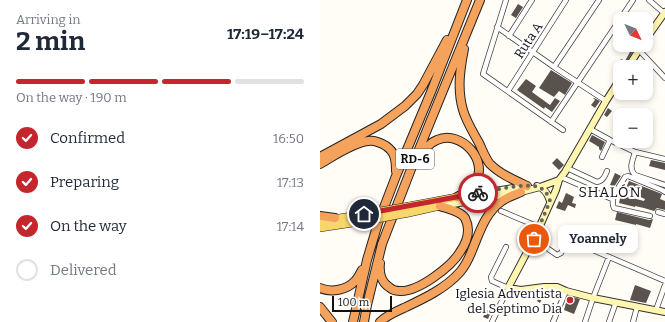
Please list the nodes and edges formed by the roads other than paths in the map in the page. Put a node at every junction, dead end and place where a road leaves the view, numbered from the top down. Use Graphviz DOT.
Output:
graph roads {
  1 [pos="480,0"];
  2 [pos="483,0"];
  3 [pos="506,0"];
  4 [pos="532,0"];
  5 [pos="566,0"];
  6 [pos="599,0"];
  7 [pos="633,0"];
  8 [pos="649,0"];
  9 [pos="466,4"];
  10 [pos="664,12"];
  11 [pos="497,27"];
  12 [pos="653,29"];
  13 [pos="509,36"];
  14 [pos="533,52"];
  15 [pos="645,52"];
  16 [pos="554,67"];
  17 [pos="665,78"];
  18 [pos="578,82"];
  19 [pos="613,90"];
  20 [pos="508,91"];
  21 [pos="606,101"];
  22 [pos="551,122"];
  23 [pos="590,129"];
  24 [pos="563,130"];
  25 [pos="610,140"];
  26 [pos="635,152"];
  27 [pos="320,157"];
  28 [pos="602,158"];
  29 [pos="665,159"];
  30 [pos="320,164"];
  31 [pos="414,164"];
  32 [pos="567,168"];
  33 [pos="607,171"];
  34 [pos="396,176"];
  35 [pos="560,178"];
  36 [pos="665,185"];
  37 [pos="527,186"];
  38 [pos="540,187"];
  39 [pos="521,192"];
  40 [pos="665,192"];
  41 [pos="457,197"];
  42 [pos="612,199"];
  43 [pos="550,201"];
  44 [pos="440,206"];
  45 [pos="409,209"];
  46 [pos="501,211"];
  47 [pos="658,212"];
  48 [pos="665,214"];
  49 [pos="320,216"];
  50 [pos="650,216"];
  51 [pos="365,217"];
  52 [pos="335,218"];
  53 [pos="320,221"];
  54 [pos="539,227"];
  55 [pos="320,228"];
  56 [pos="570,237"];
  57 [pos="534,239"];
  58 [pos="382,244"];
  59 [pos="506,247"];
  60 [pos="586,247"];
  61 [pos="609,257"];
  62 [pos="367,260"];
  63 [pos="665,281"];
  64 [pos="665,285"];
  65 [pos="320,288"];
  66 [pos="508,288"];
  67 [pos="566,291"];
  68 [pos="593,298"];
  69 [pos="616,302"];
  70 [pos="637,306"];
  71 [pos="320,308"];
  72 [pos="656,310"];
  73 [pos="665,312"];
  74 [pos="332,322"];
  75 [pos="353,322"];
  76 [pos="364,322"];
  77 [pos="380,322"];
  78 [pos="492,322"];
  79 [pos="553,322"];
  80 [pos="585,322"];
  81 [pos="609,322"];
  82 [pos="633,322"];
  1 -- 31 [label="highway, RD-6"];
  2 -- 37 [label="highway"];
  3 -- 11 [label="street"];
  4 -- 13 [label="street"];
  5 -- 14 [label="street, Ruta A"];
  6 -- 16 [label="street"];
  7 -- 18 [label="street"];
  8 -- 10 [label="street"];
  9 -- 27 [label="highway"];
  9 -- 34 [label="highway, RD-6"];
  10 -- 12 [label="main road"];
  11 -- 13 [label="street"];
  11 -- 20 [label="street"];
  13 -- 14 [label="street"];
  14 -- 16 [label="street"];
  14 -- 20 [label="street, Ruta A"];
  15 -- 17 [label="street"];
  16 -- 18 [label="street"];
  18 -- 21 [label="street"];
  18 -- 22 [label="street"];
  19 -- 21 [label="main road"];
  20 -- 22 [label="street"];
  21 -- 23 [label="main road"];
  22 -- 24 [label="street"];
  23 -- 25 [label="street"];
  23 -- 32 [label="main road"];
  25 -- 26 [label="street"];
  25 -- 28 [label="street"];
  26 -- 29 [label="street"];
  26 -- 36 [label="street"];
  30 -- 34 [label="highway"];
  31 -- 41 [label="highway"];
  31 -- 58 [label="highway, RD-6"];
  32 -- 33 [label="street"];
  32 -- 35 [label="main road"];
  34 -- 62 [label="highway, RD-6"];
  35 -- 38 [label="main road"];
  35 -- 42 [label="street"];
  35 -- 43 [label="main road"];
  37 -- 38 [label="main road"];
  37 -- 41 [label="main road"];
  38 -- 39 [label="main road"];
  38 -- 43 [label="main road"];
  39 -- 44 [label="main road"];
  39 -- 77 [label="highway"];
  40 -- 42 [label="street"];
  41 -- 45 [label="main road"];
  42 -- 50 [label="street"];
  43 -- 54 [label="main road"];
  44 -- 45 [label="main road"];
  44 -- 58 [label="highway"];
  45 -- 51 [label="main road, bridge"];
  46 -- 54 [label="street"];
  47 -- 48 [label="street"];
  49 -- 52 [label="highway"];
  51 -- 52 [label="main road"];
  51 -- 55 [label="main road"];
  52 -- 53 [label="main road"];
  54 -- 57 [label="main road"];
  56 -- 57 [label="street"];
  57 -- 66 [label="main road"];
  58 -- 76 [label="highway, RD-6"];
  59 -- 66 [label="street"];
  60 -- 61 [label="street"];
  61 -- 63 [label="street"];
  61 -- 68 [label="street"];
  62 -- 65 [label="highway"];
  62 -- 75 [label="highway, RD-6"];
  64 -- 72 [label="street"];
  66 -- 67 [label="main road"];
  66 -- 78 [label="street"];
  67 -- 68 [label="main road"];
  67 -- 79 [label="street"];
  68 -- 69 [label="main road"];
  68 -- 80 [label="street"];
  69 -- 70 [label="main road"];
  69 -- 81 [label="street"];
  70 -- 72 [label="main road"];
  70 -- 82 [label="street"];
  71 -- 74 [label="highway"];
  72 -- 73 [label="main road"];
}
